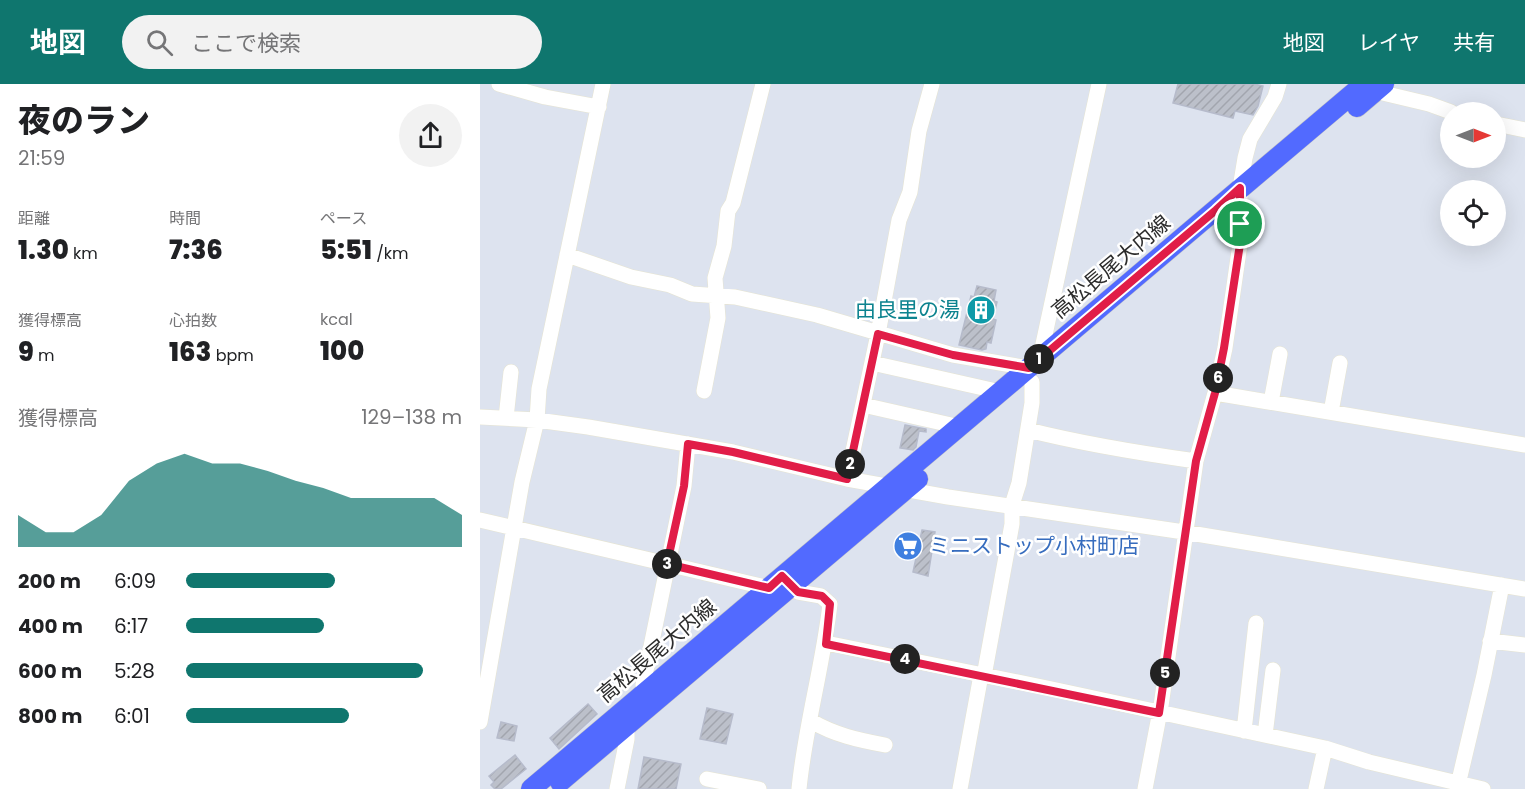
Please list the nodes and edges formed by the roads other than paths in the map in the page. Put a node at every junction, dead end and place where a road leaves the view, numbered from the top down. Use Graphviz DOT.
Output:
graph roads {
  1 [pos="499,84"];
  2 [pos="603,84"];
  3 [pos="763,84"];
  4 [pos="932,84"];
  5 [pos="1099,84"];
  6 [pos="1279,84"];
  7 [pos="1371,87"];
  8 [pos="599,107"];
  9 [pos="1440,108"];
  10 [pos="1506,126"];
  11 [pos="1525,130"];
  12 [pos="1240,196"];
  13 [pos="567,255"];
  14 [pos="716,295"];
  15 [pos="878,334"];
  16 [pos="1280,354"];
  17 [pos="872,363"];
  18 [pos="1340,363"];
  19 [pos="1034,369"];
  20 [pos="511,372"];
  21 [pos="992,390"];
  22 [pos="704,391"];
  23 [pos="1215,393"];
  24 [pos="1271,402"];
  25 [pos="863,405"];
  26 [pos="1331,412"];
  27 [pos="480,417"];
  28 [pos="506,417"];
  29 [pos="537,420"];
  30 [pos="960,427"];
  31 [pos="1028,430"];
  32 [pos="688,444"];
  33 [pos="1525,444"];
  34 [pos="1196,461"];
  35 [pos="847,479"];
  36 [pos="897,488"];
  37 [pos="1012,505"];
  38 [pos="480,520"];
  39 [pos="515,527"];
  40 [pos="1184,532"];
  41 [pos="667,564"];
  42 [pos="781,583"];
  43 [pos="1502,585"];
  44 [pos="1525,589"];
  45 [pos="1256,623"];
  46 [pos="1490,640"];
  47 [pos="826,644"];
  48 [pos="1525,645"];
  49 [pos="1273,670"];
  50 [pos="982,675"];
  51 [pos="483,685"];
  52 [pos="646,692"];
  53 [pos="1159,713"];
  54 [pos="811,721"];
  55 [pos="480,722"];
  56 [pos="627,727"];
  57 [pos="1244,731"];
  58 [pos="1264,735"];
  59 [pos="885,745"];
  60 [pos="1325,748"];
  61 [pos="707,779"];
  62 [pos="1457,785"];
  63 [pos="736,787"];
  64 [pos="531,789"];
  65 [pos="551,789"];
  66 [pos="617,789"];
  67 [pos="759,789"];
  68 [pos="799,789"];
  69 [pos="960,789"];
  70 [pos="1145,789"];
  71 [pos="1316,789"];
  72 [pos="1483,789"];
  1 -- 8 [label="street"];
  2 -- 8 [label="street"];
  3 -- 14 [label="street"];
  4 -- 15 [label="street"];
  5 -- 19 [label="street"];
  6 -- 12 [label="street"];
  7 -- 9 [label="street"];
  7 -- 12 [label="main road, 高松長尾大内線"];
  8 -- 13 [label="street"];
  10 -- 11 [label="street"];
  12 -- 19 [label="main road, 高松長尾大内線"];
  12 -- 23 [label="street"];
  13 -- 14 [label="street"];
  13 -- 29 [label="street"];
  14 -- 15 [label="street"];
  14 -- 22 [label="street"];
  15 -- 17 [label="street"];
  15 -- 19 [label="street"];
  16 -- 24 [label="street"];
  17 -- 21 [label="street"];
  17 -- 25 [label="street"];
  18 -- 26 [label="street"];
  19 -- 30 [label="main road, 高松長尾大内線"];
  19 -- 31 [label="street"];
  19 -- 36 [label="main road, 高松長尾大内線"];
  20 -- 28 [label="street"];
  23 -- 24 [label="street"];
  23 -- 34 [label="street"];
  24 -- 26 [label="street"];
  25 -- 30 [label="street"];
  25 -- 35 [label="street"];
  26 -- 33 [label="street"];
  27 -- 28 [label="street"];
  28 -- 29 [label="street"];
  29 -- 32 [label="street"];
  29 -- 39 [label="street"];
  30 -- 36 [label="main road, 高松長尾大内線"];
  31 -- 34 [label="street"];
  31 -- 37 [label="street"];
  32 -- 35 [label="street"];
  32 -- 41 [label="street"];
  34 -- 40 [label="street"];
  35 -- 36 [label="street"];
  36 -- 37 [label="street"];
  36 -- 42 [label="main road, 高松長尾大内線"];
  37 -- 40 [label="street"];
  37 -- 50 [label="street"];
  38 -- 39 [label="street"];
  39 -- 41 [label="street"];
  39 -- 51 [label="street"];
  40 -- 43 [label="street"];
  40 -- 53 [label="street"];
  41 -- 42 [label="street"];
  41 -- 52 [label="street"];
  42 -- 47 [label="street"];
  42 -- 52 [label="main road, 高松長尾大内線"];
  42 -- 56 [label="main road, 高松長尾大内線"];
  43 -- 44 [label="street"];
  43 -- 46 [label="street"];
  45 -- 57 [label="street"];
  46 -- 48 [label="street"];
  46 -- 62 [label="street"];
  47 -- 50 [label="street"];
  47 -- 54 [label="street"];
  49 -- 58 [label="street"];
  50 -- 53 [label="street"];
  50 -- 69 [label="street"];
  51 -- 55 [label="street"];
  52 -- 64 [label="main road, 高松長尾大内線"];
  53 -- 57 [label="street"];
  53 -- 70 [label="street"];
  54 -- 59 [label="street"];
  54 -- 68 [label="street"];
  56 -- 65 [label="main road, 高松長尾大内線"];
  56 -- 66 [label="street"];
  57 -- 58 [label="street"];
  58 -- 60 [label="street"];
  60 -- 62 [label="street"];
  60 -- 71 [label="street"];
  61 -- 63 [label="street"];
  62 -- 72 [label="street"];
  63 -- 67 [label="street"];
}
